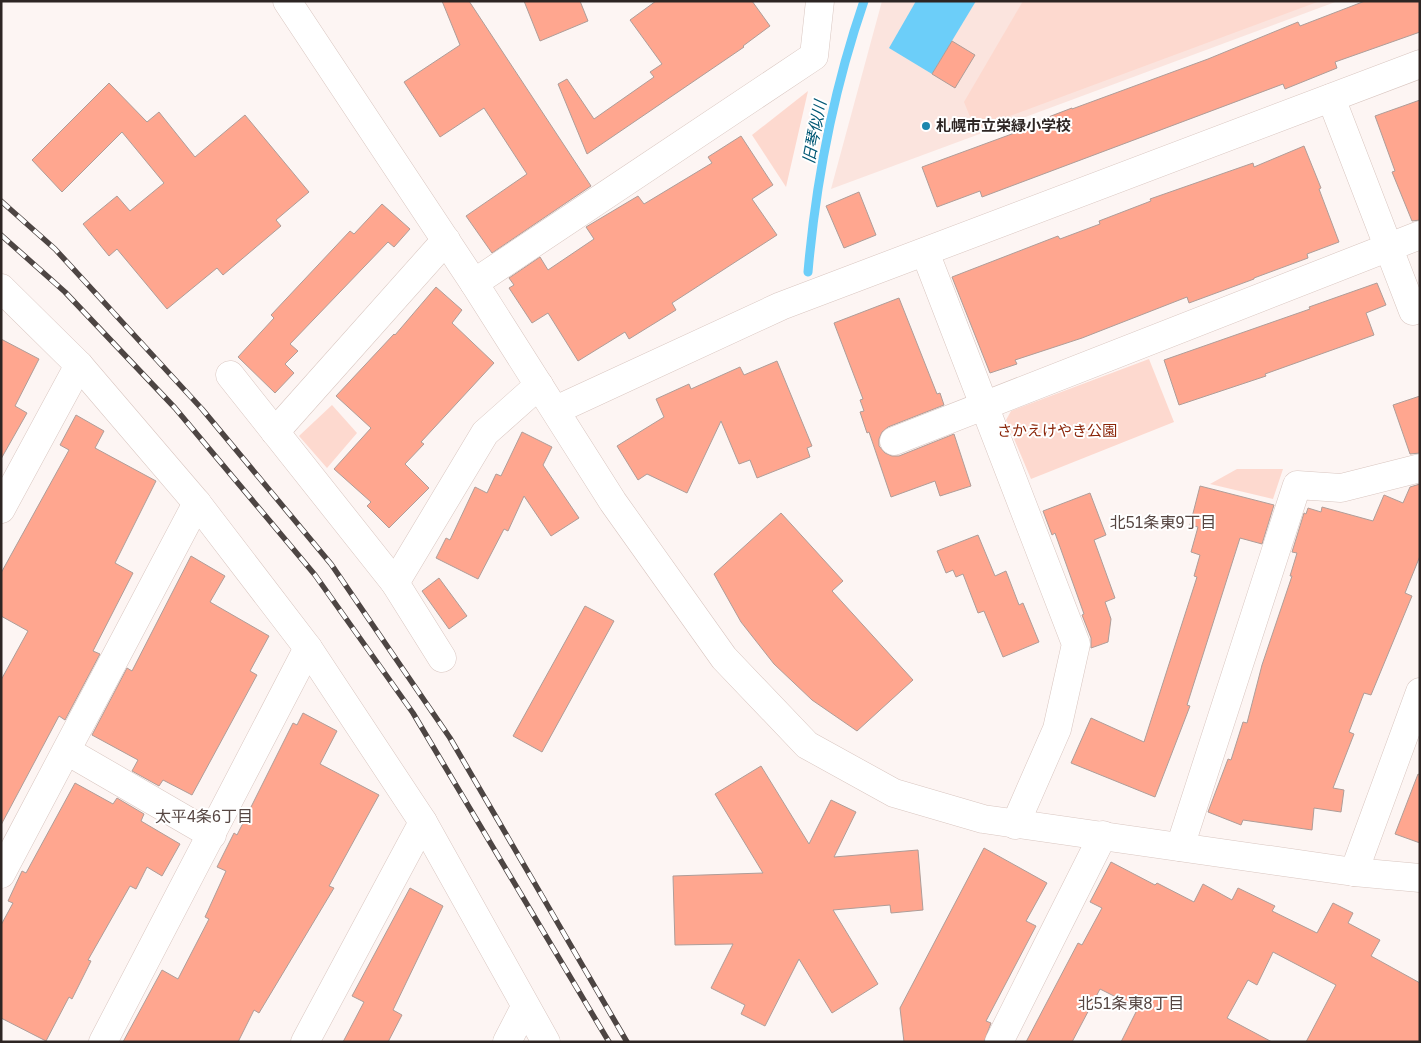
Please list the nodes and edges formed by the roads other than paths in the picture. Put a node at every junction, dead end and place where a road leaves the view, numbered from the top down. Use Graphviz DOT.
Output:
graph roads {
  1 [pos="287,1"];
  2 [pos="820,1"];
  3 [pos="1420,64"];
  4 [pos="1331,98"];
  5 [pos="1420,236"];
  6 [pos="446,240"];
  7 [pos="1389,247"];
  8 [pos="925,252"];
  9 [pos="474,283"];
  10 [pos="1,288"];
  11 [pos="1413,311"];
  12 [pos="78,365"];
  13 [pos="230,375"];
  14 [pos="539,385"];
  15 [pos="983,405"];
  16 [pos="556,410"];
  17 [pos="275,432"];
  18 [pos="894,441"];
  19 [pos="1420,468"];
  20 [pos="197,503"];
  21 [pos="1,509"];
  22 [pos="395,583"];
  23 [pos="308,648"];
  24 [pos="442,658"];
  25 [pos="1420,692"];
  26 [pos="67,751"];
  27 [pos="423,822"];
  28 [pos="1015,825"];
  29 [pos="212,835"];
  30 [pos="1104,835"];
  31 [pos="1180,847"];
  32 [pos="1354,872"];
  33 [pos="1,874"];
  34 [pos="1420,878"];
  35 [pos="525,1007"];
  36 [pos="103,1042"];
  37 [pos="305,1042"];
  38 [pos="507,1042"];
  39 [pos="546,1042"];
  40 [pos="999,1042"];
  1 -- 6 [label="street"];
  2 -- 9 [label="street"];
  3 -- 4 [label="street"];
  4 -- 7 [label="street"];
  4 -- 8 [label="street"];
  5 -- 7 [label="street"];
  6 -- 9 [label="street"];
  6 -- 17 [label="street"];
  7 -- 11 [label="street"];
  7 -- 15 [label="street"];
  8 -- 15 [label="street"];
  8 -- 16 [label="street"];
  9 -- 14 [label="street"];
  10 -- 12 [label="street"];
  12 -- 20 [label="street"];
  12 -- 21 [label="street"];
  13 -- 17 [label="street"];
  14 -- 16 [label="street"];
  14 -- 22 [label="street"];
  15 -- 18 [label="street"];
  15 -- 28 [label="street"];
  16 -- 28 [label="street"];
  17 -- 22 [label="street"];
  19 -- 31 [label="street"];
  20 -- 23 [label="street"];
  20 -- 26 [label="street"];
  22 -- 24 [label="street"];
  23 -- 27 [label="street"];
  23 -- 29 [label="street"];
  25 -- 32 [label="street"];
  26 -- 29 [label="street"];
  26 -- 33 [label="street"];
  27 -- 35 [label="street"];
  27 -- 37 [label="street"];
  28 -- 30 [label="street"];
  29 -- 36 [label="street"];
  30 -- 31 [label="street"];
  30 -- 40 [label="street"];
  31 -- 32 [label="street"];
  32 -- 34 [label="street"];
  35 -- 38 [label="street"];
  35 -- 39 [label="street"];
}
